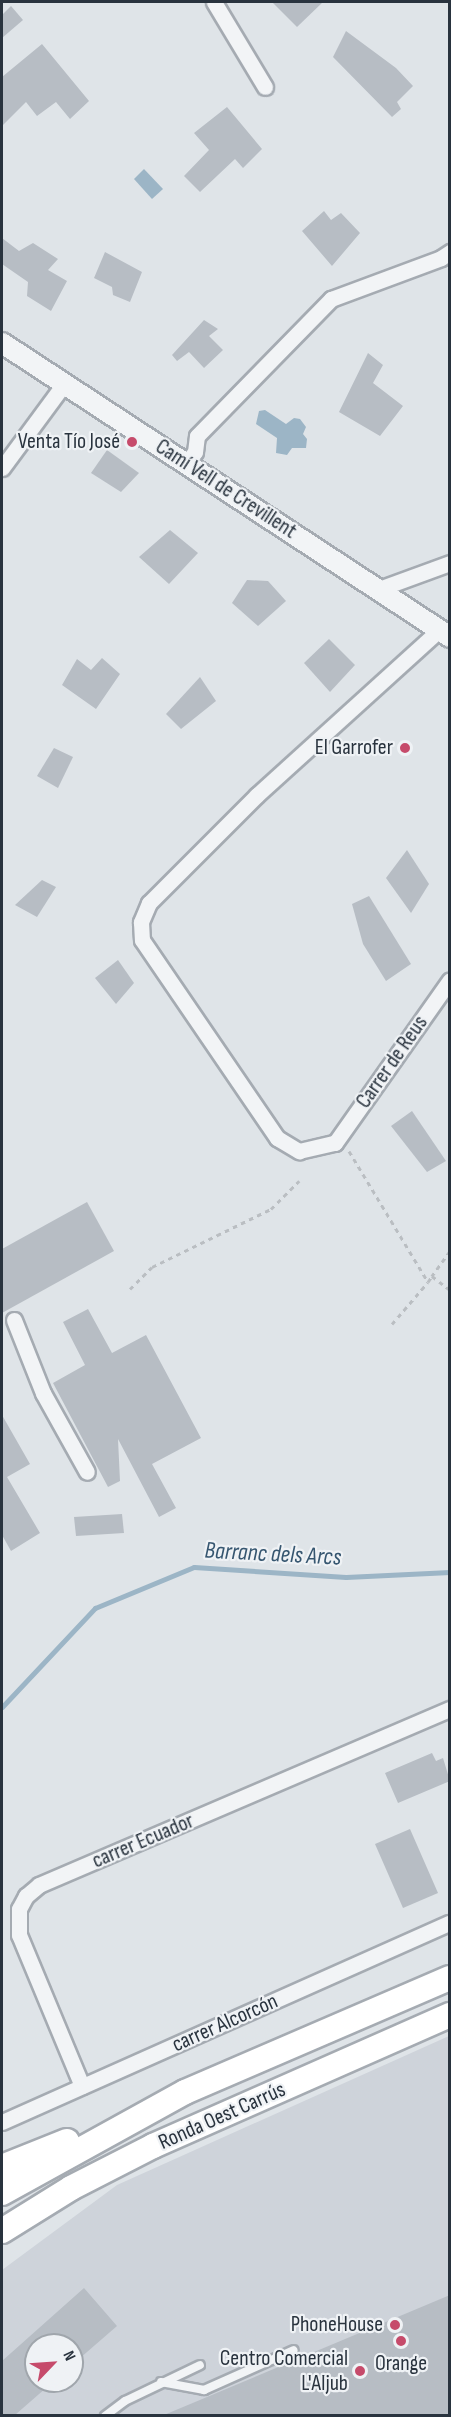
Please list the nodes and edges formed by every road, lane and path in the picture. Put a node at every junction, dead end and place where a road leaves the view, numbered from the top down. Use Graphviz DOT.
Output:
graph roads {
  1 [pos="214,2"];
  2 [pos="265,87"];
  3 [pos="450,252"];
  4 [pos="2,343"];
  5 [pos="64,384"];
  6 [pos="186,463"];
  7 [pos="2,468"];
  8 [pos="450,563"];
  9 [pos="379,589"];
  10 [pos="444,634"];
  11 [pos="450,980"];
  12 [pos="342,1146"];
  13 [pos="299,1181"];
  14 [pos="450,1251"];
  15 [pos="432,1276"];
  16 [pos="428,1282"];
  17 [pos="130,1289"];
  18 [pos="450,1290"];
  19 [pos="14,1320"];
  20 [pos="392,1324"];
  21 [pos="87,1472"];
  22 [pos="450,1709"];
  23 [pos="450,1923"];
  24 [pos="450,1978"];
  25 [pos="450,2015"];
  26 [pos="82,2086"];
  27 [pos="185,2092"];
  28 [pos="2,2122"];
  29 [pos="2,2167"];
  30 [pos="2,2193"];
  31 [pos="2,2231"];
  32 [pos="294,2350"];
  33 [pos="200,2366"];
  34 [pos="161,2382"];
  35 [pos="105,2415"];
  1 -- 2 [label="street"];
  3 -- 6 [label="street"];
  4 -- 5 [label="street, Camí Vell de Crevillent"];
  5 -- 6 [label="street, Camí Vell de Crevillent"];
  5 -- 7 [label="street"];
  6 -- 9 [label="street, Camí Vell de Crevillent"];
  8 -- 9 [label="street"];
  9 -- 10 [label="street, Camí Vell de Crevillent"];
  10 -- 12 [label="street"];
  11 -- 12 [label="street, Carrer de Reus"];
  12 -- 16 [label="path"];
  13 -- 17 [label="path"];
  14 -- 15 [label="path"];
  15 -- 16 [label="path"];
  15 -- 18 [label="path"];
  16 -- 20 [label="path"];
  19 -- 21 [label="street"];
  22 -- 26 [label="street, carrer Ecuador"];
  23 -- 26 [label="street, carrer Alcorcón"];
  24 -- 27 [label="main road, Ronda Oest Carrús"];
  25 -- 31 [label="main road, Ronda Oest Carrús"];
  26 -- 28 [label="street, carrer Alcorcón"];
  27 -- 29 [label="main road"];
  27 -- 30 [label="main road, Ronda Oest Carrús"];
  32 -- 34 [label="lane"];
  33 -- 34 [label="lane"];
  34 -- 35 [label="lane"];
}
